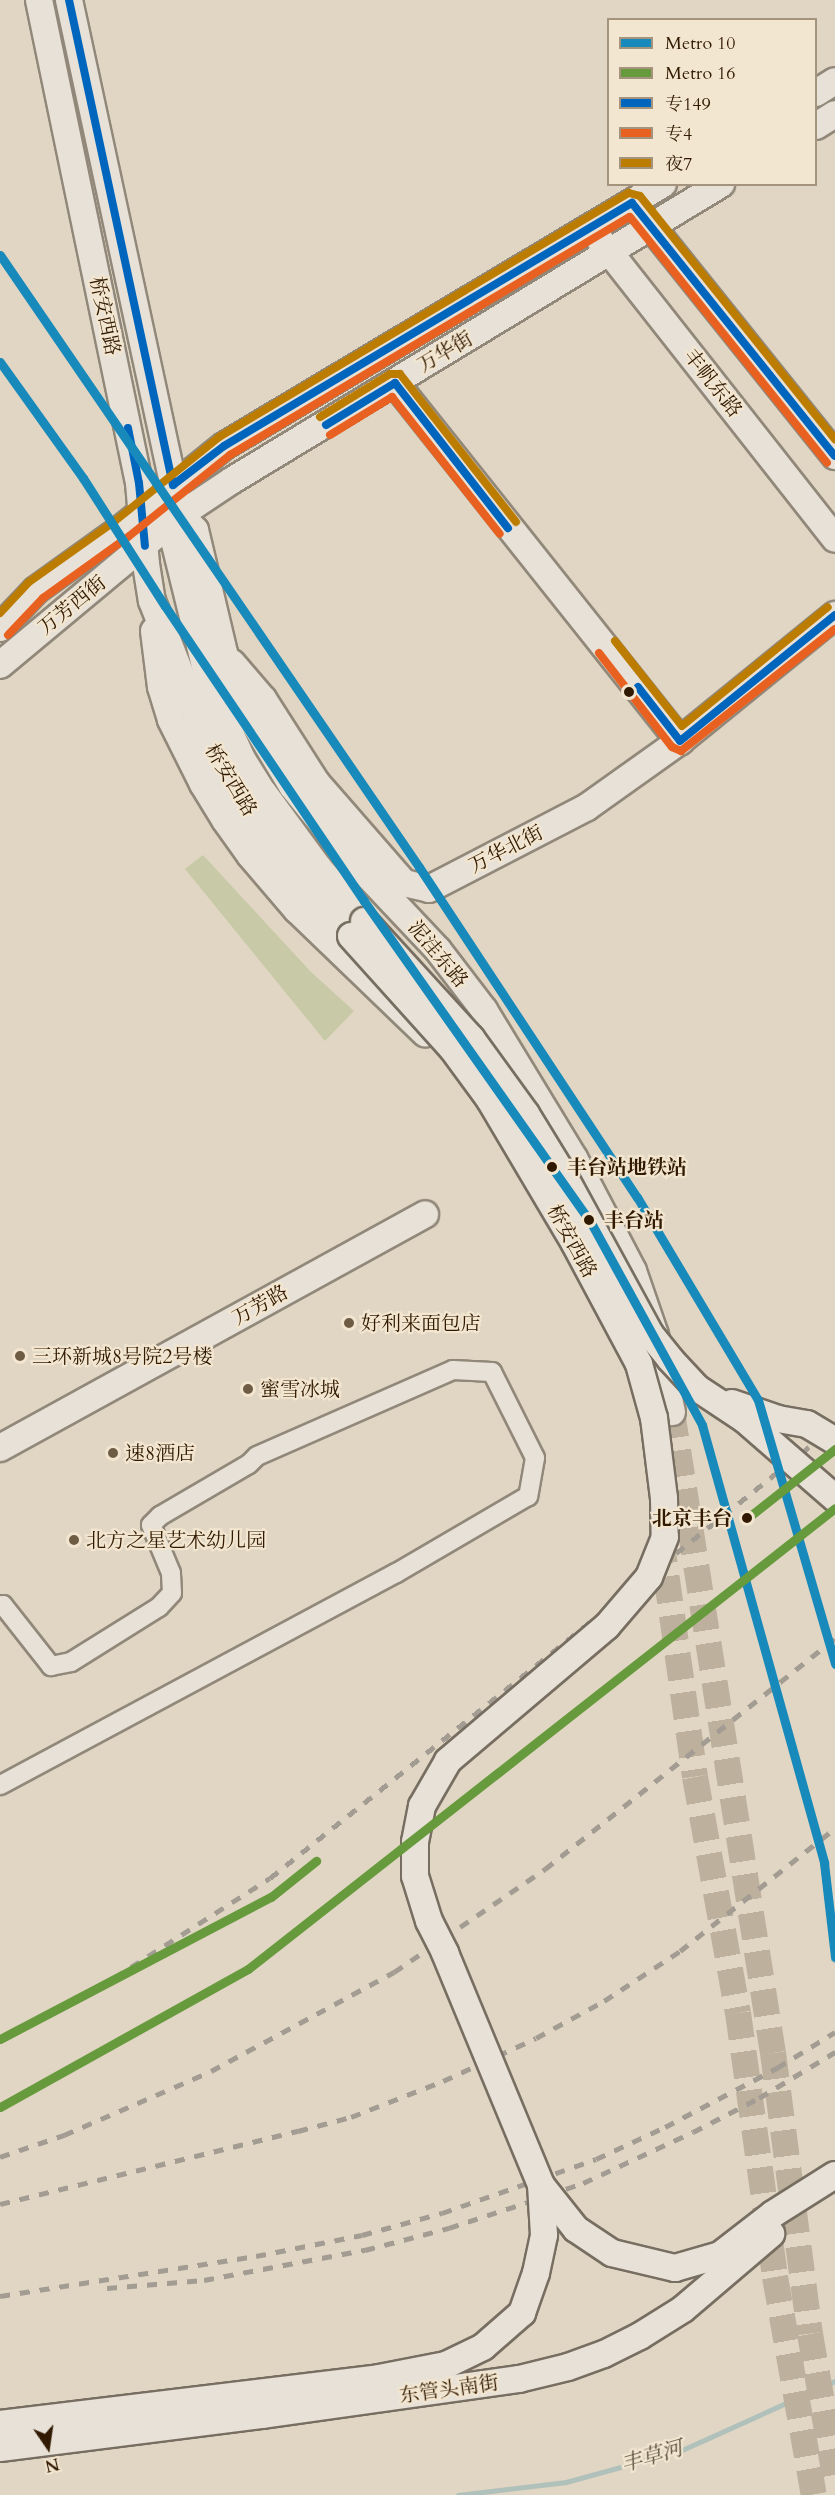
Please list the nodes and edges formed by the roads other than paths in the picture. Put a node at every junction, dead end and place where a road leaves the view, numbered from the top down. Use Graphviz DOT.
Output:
graph roads {
  1 [pos="39,0"];
  2 [pos="69,0"];
  3 [pos="835,81"];
  4 [pos="817,92"];
  5 [pos="835,114"];
  6 [pos="817,125"];
  7 [pos="660,186"];
  8 [pos="718,186"];
  9 [pos="632,203"];
  10 [pos="591,227"];
  11 [pos="651,227"];
  12 [pos="610,252"];
  13 [pos="395,382"];
  14 [pos="835,456"];
  15 [pos="173,485"];
  16 [pos="142,509"];
  17 [pos="180,515"];
  18 [pos="835,539"];
  19 [pos="145,546"];
  20 [pos="152,601"];
  21 [pos="835,615"];
  22 [pos="0,628"];
  23 [pos="224,653"];
  24 [pos="0,665"];
  25 [pos="680,741"];
  26 [pos="357,928"];
  27 [pos="425,1214"];
  28 [pos="697,1388"];
  29 [pos="672,1412"];
  30 [pos="644,1428"];
  31 [pos="835,1441"];
  32 [pos="0,1448"];
  33 [pos="835,1498"];
  34 [pos="0,1606"];
  35 [pos="0,1785"];
  36 [pos="835,2176"];
  37 [pos="540,2185"];
  38 [pos="0,2424"];
  39 [pos="0,2448"];
  1 -- 16 [label="main road, 桥安西路"];
  2 -- 15 [label="main road, 桥安西路"];
  3 -- 4 [label="main road"];
  5 -- 6 [label="main road"];
  7 -- 9 [label="main road, 万华街"];
  8 -- 11 [label="main road, 万华街"];
  9 -- 10 [label="main road, 万华街"];
  9 -- 11 [label="main road"];
  10 -- 12 [label="main road, 丰帆东路"];
  10 -- 15 [label="main road, 万华街"];
  11 -- 12 [label="main road, 万华街"];
  11 -- 14 [label="main road"];
  12 -- 13 [label="main road, 万华街"];
  12 -- 18 [label="main road, 丰帆东路"];
  13 -- 17 [label="main road, 万华街"];
  13 -- 25 [label="main road"];
  15 -- 16 [label="main road, 万华街"];
  15 -- 17 [label="main road, 桥安西路"];
  16 -- 19 [label="main road, 桥安西路"];
  16 -- 22 [label="main road, 万芳西街"];
  17 -- 19 [label="main road, 万华街"];
  17 -- 23 [label="main road, 泥洼东路"];
  17 -- 26 [label="main road, 桥安西路"];
  19 -- 20 [label="main road, 桥安西路"];
  19 -- 24 [label="main road, 万芳西街"];
  20 -- 26 [label="main road, 桥安西路"];
  20 -- 30 [label="main road"];
  21 -- 25 [label="main road, 万华北街"];
  23 -- 25 [label="main road, 万华北街"];
  23 -- 29 [label="main road, 泥洼东路"];
  26 -- 28 [label="main road, bridge"];
  26 -- 37 [label="main road, 桥安西路, bridge"];
  27 -- 32 [label="main road, 万芳路"];
  28 -- 31 [label="main road, bridge"];
  28 -- 33 [label="main road, bridge"];
  34 -- 35 [label="street"];
  36 -- 37 [label="main road, bridge"];
  36 -- 39 [label="main road, 东管头南街, bridge"];
  37 -- 38 [label="main road, 东管头南街, bridge"];
}
